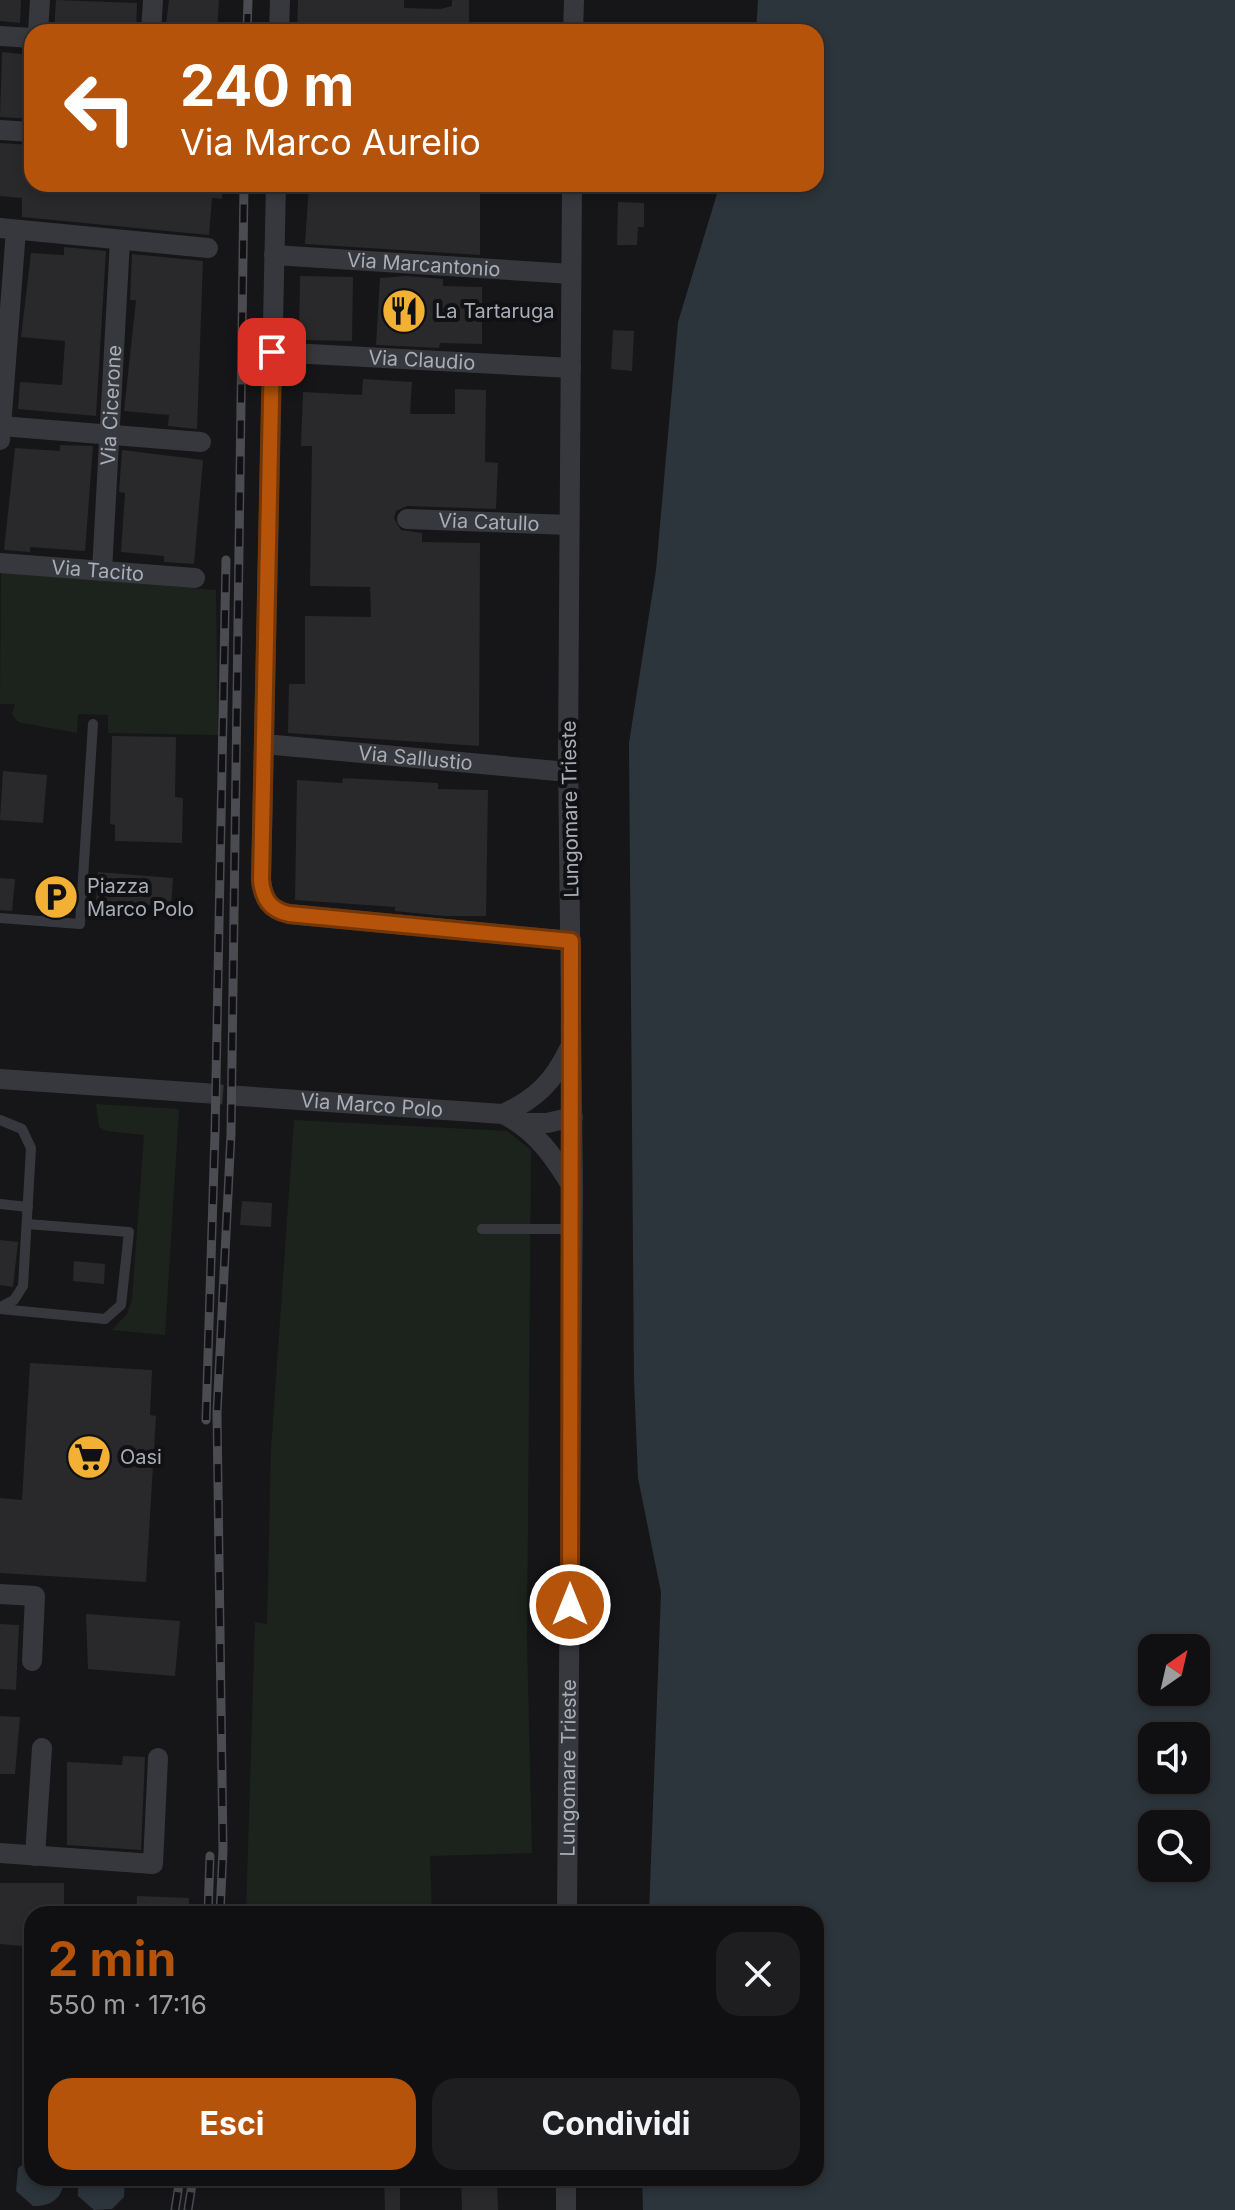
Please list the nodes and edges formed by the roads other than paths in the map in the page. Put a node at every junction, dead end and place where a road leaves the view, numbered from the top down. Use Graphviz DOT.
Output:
graph roads {
  1 [pos="40,0"];
  2 [pos="153,0"];
  3 [pos="280,0"];
  4 [pos="574,0"];
  5 [pos="38,24"];
  6 [pos="152,24"];
  7 [pos="279,24"];
  8 [pos="573,24"];
  9 [pos="0,36"];
  10 [pos="24,38"];
  11 [pos="0,130"];
  12 [pos="24,132"];
  13 [pos="276,192"];
  14 [pos="572,192"];
  15 [pos="8,229"];
  16 [pos="120,240"];
  17 [pos="208,248"];
  18 [pos="274,255"];
  19 [pos="571,274"];
  20 [pos="272,352"];
  21 [pos="571,368"];
  22 [pos="0,430"];
  23 [pos="110,435"];
  24 [pos="201,442"];
  25 [pos="407,519"];
  26 [pos="569,525"];
  27 [pos="0,563"];
  28 [pos="102,571"];
  29 [pos="195,578"];
  30 [pos="93,724"];
  31 [pos="264,744"];
  32 [pos="568,772"];
  33 [pos="0,918"];
  34 [pos="571,941"];
  35 [pos="573,1041"];
  36 [pos="0,1079"];
  37 [pos="203,1093"];
  38 [pos="240,1096"];
  39 [pos="516,1114"];
  40 [pos="573,1117"];
  41 [pos="0,1120"];
  42 [pos="573,1188"];
  43 [pos="0,1204"];
  44 [pos="28,1207"];
  45 [pos="27,1224"];
  46 [pos="482,1229"];
  47 [pos="572,1229"];
  48 [pos="0,1308"];
  49 [pos="0,1594"];
  50 [pos="32,1661"];
  51 [pos="42,1748"];
  52 [pos="158,1758"];
  53 [pos="0,1853"];
  54 [pos="35,1856"];
  55 [pos="567,1906"];
  56 [pos="566,2186"];
  57 [pos="566,2210"];
  1 -- 5 [label="street"];
  2 -- 6 [label="street"];
  3 -- 7 [label="street"];
  4 -- 8 [label="street"];
  9 -- 10 [label="street"];
  11 -- 12 [label="street"];
  13 -- 18 [label="street"];
  14 -- 19 [label="street, Lungomare Trieste"];
  15 -- 16 [label="street"];
  15 -- 22 [label="street"];
  16 -- 17 [label="street"];
  16 -- 23 [label="street, Via Cicerone"];
  18 -- 19 [label="street, Via Marcantonio"];
  18 -- 20 [label="street"];
  19 -- 21 [label="street, Lungomare Trieste"];
  20 -- 21 [label="street, Via Claudio"];
  20 -- 31 [label="street"];
  21 -- 26 [label="street, Lungomare Trieste"];
  22 -- 23 [label="street"];
  23 -- 24 [label="street"];
  23 -- 28 [label="street, Via Cicerone"];
  25 -- 26 [label="street, Via Catullo"];
  26 -- 32 [label="street, Lungomare Trieste"];
  27 -- 28 [label="street, Via Tacito"];
  28 -- 29 [label="street, Via Tacito"];
  30 -- 33 [label="lane"];
  31 -- 32 [label="street, Via Sallustio"];
  31 -- 34 [label="street"];
  32 -- 34 [label="street, Lungomare Trieste"];
  34 -- 35 [label="street, Lungomare Trieste"];
  35 -- 39 [label="street"];
  35 -- 40 [label="street, Lungomare Trieste"];
  36 -- 37 [label="street"];
  38 -- 39 [label="street, Via Marco Polo"];
  39 -- 40 [label="street, Via Marco Polo"];
  39 -- 42 [label="street"];
  40 -- 42 [label="street, Lungomare Trieste"];
  41 -- 44 [label="lane"];
  42 -- 47 [label="street, Lungomare Trieste"];
  43 -- 44 [label="lane"];
  44 -- 45 [label="lane"];
  45 -- 48 [label="lane"];
  45 -- 48 [label="lane"];
  46 -- 47 [label="lane"];
  47 -- 55 [label="street, Lungomare Trieste"];
  49 -- 50 [label="street"];
  51 -- 54 [label="street"];
  52 -- 54 [label="street"];
  53 -- 54 [label="street"];
  56 -- 57 [label="street"];
}
